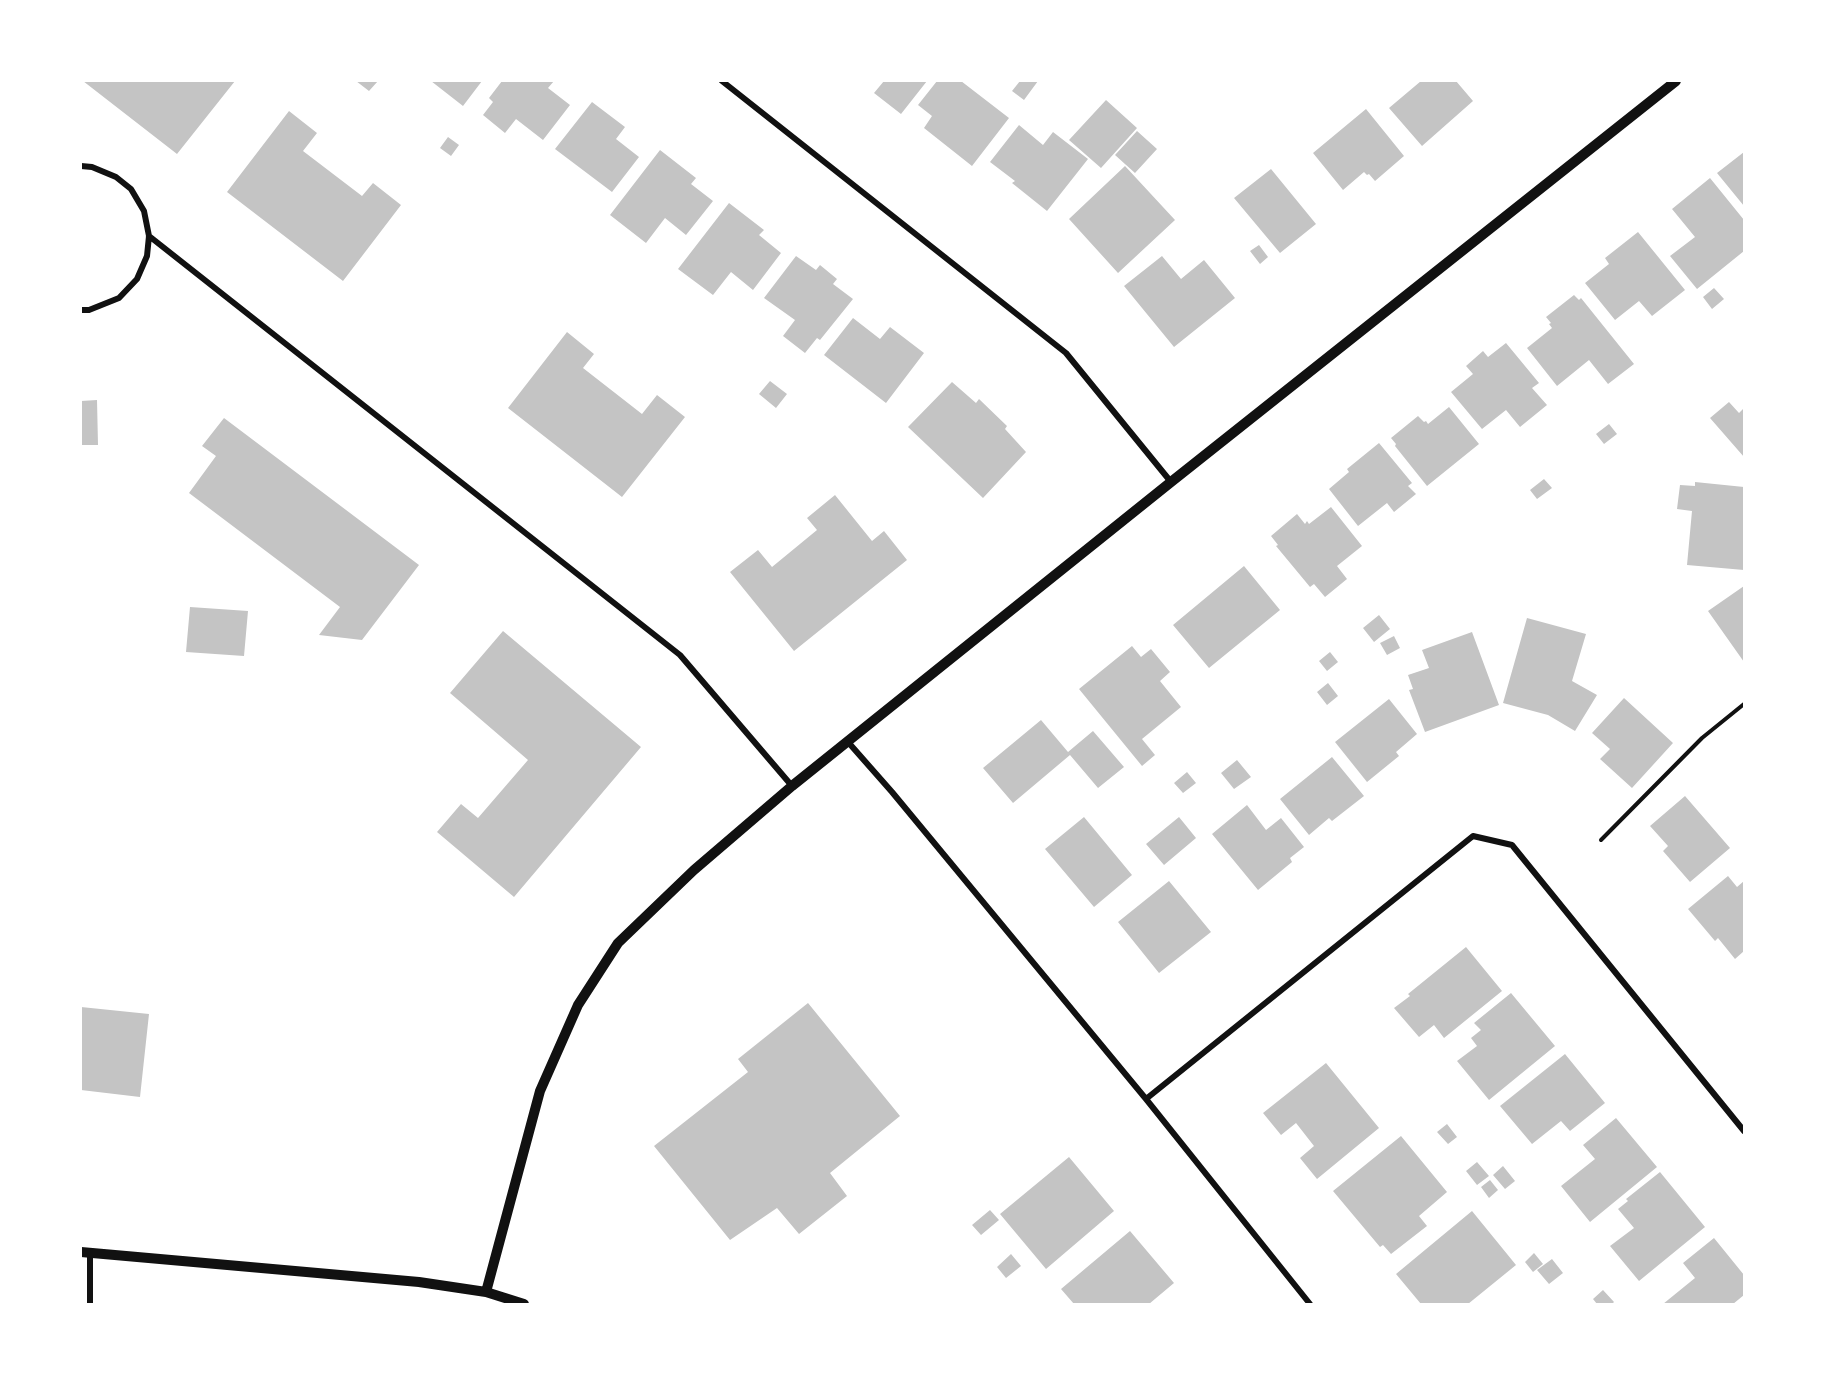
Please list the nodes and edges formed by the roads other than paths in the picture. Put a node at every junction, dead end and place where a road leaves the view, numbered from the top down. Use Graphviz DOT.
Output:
graph roads {
  1 [pos="722,81"];
  2 [pos="1676,81"];
  3 [pos="81,166"];
  4 [pos="149,236"];
  5 [pos="81,310"];
  6 [pos="1171,482"];
  7 [pos="848,742"];
  8 [pos="792,786"];
  9 [pos="1146,1099"];
  10 [pos="1744,1131"];
  11 [pos="86,1252"];
  12 [pos="486,1292"];
  13 [pos="90,1304"];
  14 [pos="524,1304"];
  15 [pos="1310,1304"];
  1 -- 6 [label="street"];
  2 -- 6 [label="street"];
  3 -- 4 [label="street"];
  4 -- 5 [label="street"];
  4 -- 8 [label="street"];
  6 -- 7 [label="street"];
  7 -- 8 [label="street"];
  7 -- 9 [label="street"];
  8 -- 12 [label="street"];
  9 -- 10 [label="street"];
  9 -- 15 [label="street"];
  11 -- 12 [label="street"];
  11 -- 13 [label="street"];
  12 -- 14 [label="street"];
}
